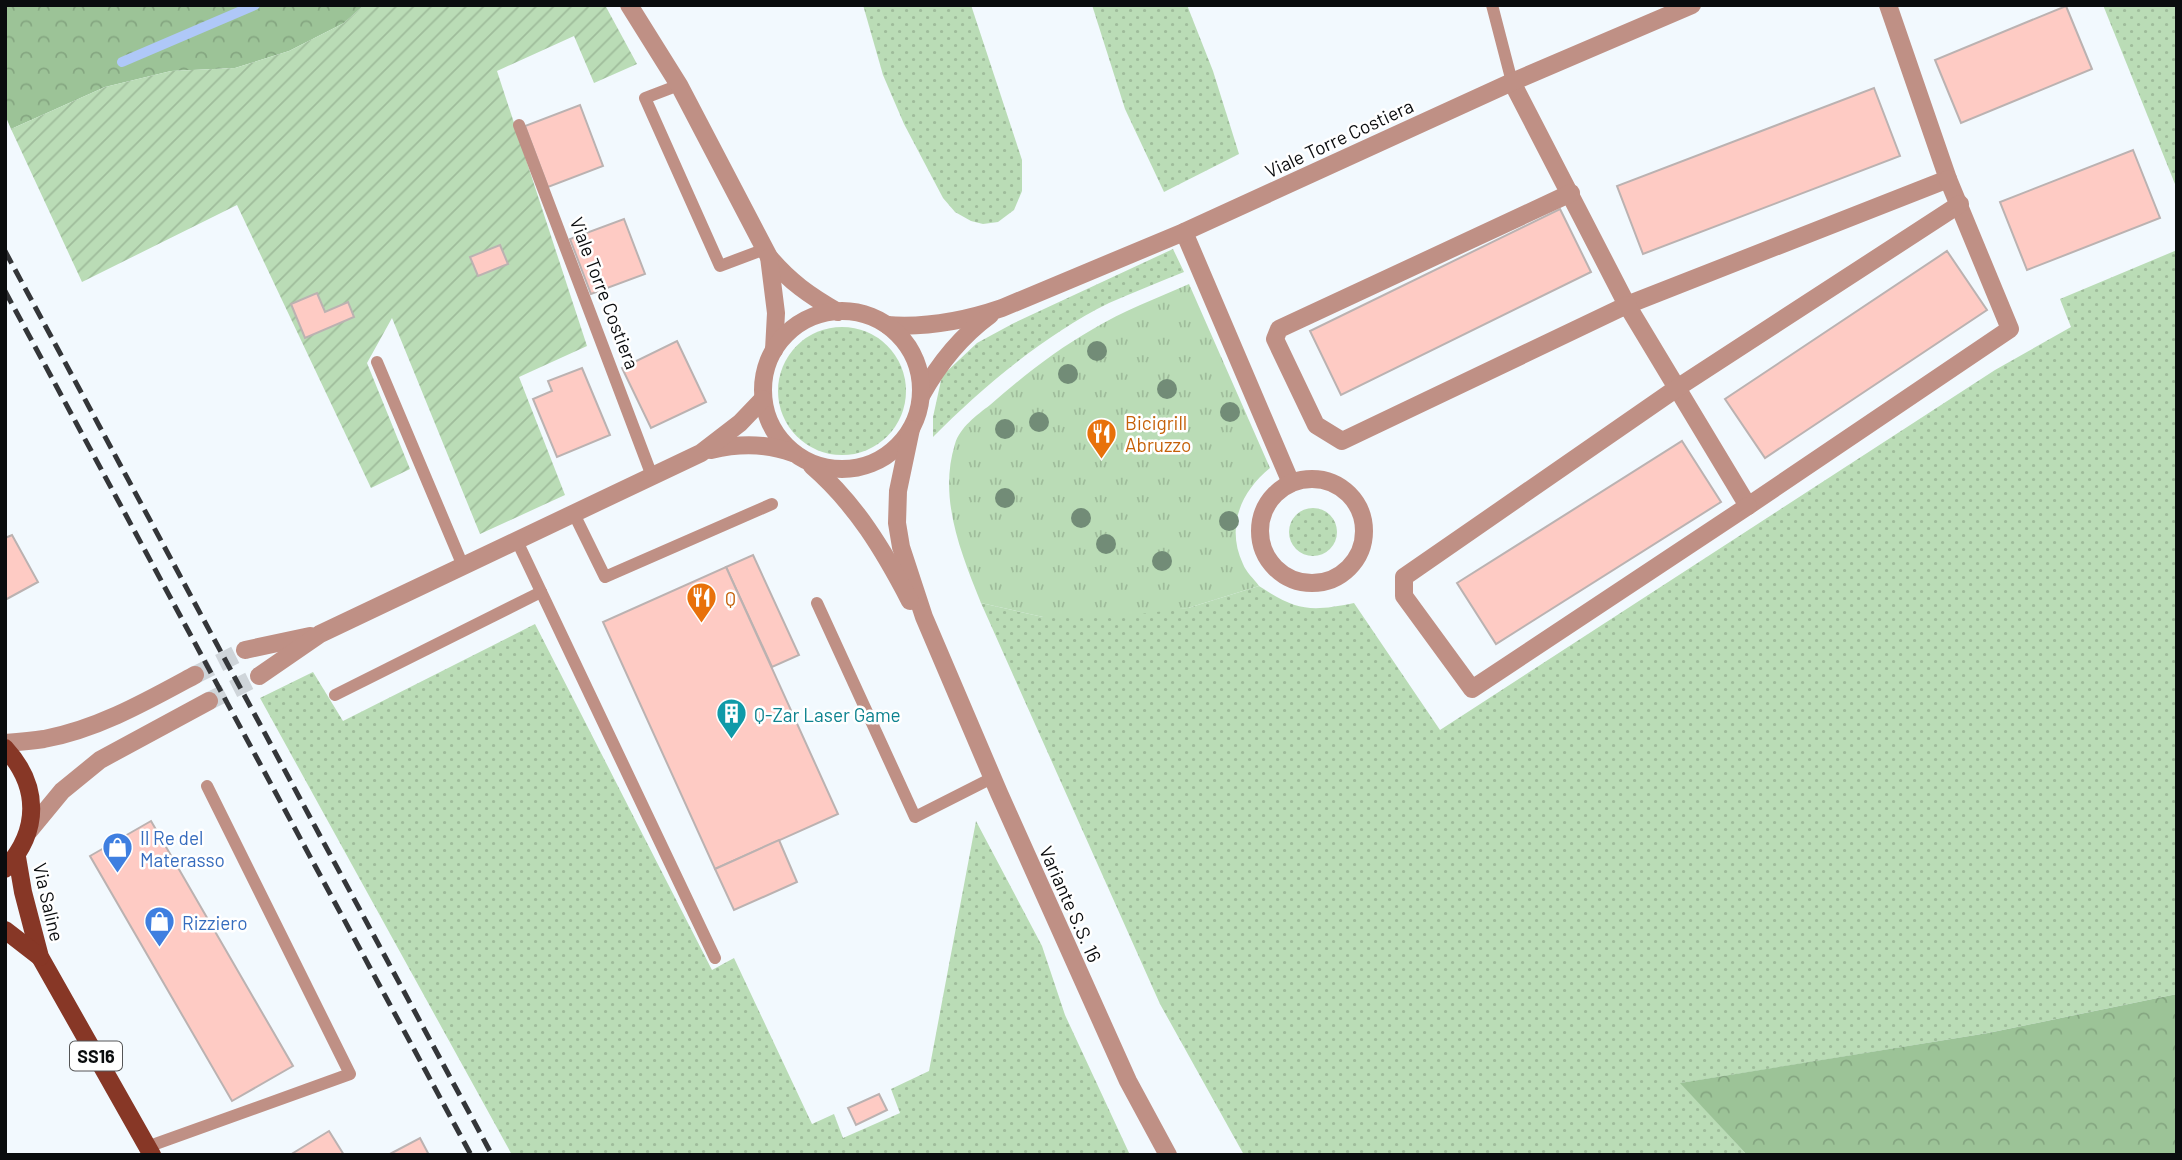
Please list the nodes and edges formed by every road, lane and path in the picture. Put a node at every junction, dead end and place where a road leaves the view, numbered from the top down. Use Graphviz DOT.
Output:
graph roads {
  1 [pos="629,5"];
  2 [pos="1492,5"];
  3 [pos="1692,5"];
  4 [pos="1888,5"];
  5 [pos="1512,82"];
  6 [pos="679,85"];
  7 [pos="519,125"];
  8 [pos="1948,179"];
  9 [pos="1571,193"];
  10 [pos="1960,204"];
  11 [pos="1184,232"];
  12 [pos="767,253"];
  13 [pos="1627,305"];
  14 [pos="1002,308"];
  15 [pos="838,312"];
  16 [pos="887,325"];
  17 [pos="774,350"];
  18 [pos="377,362"];
  19 [pos="1677,388"];
  20 [pos="921,396"];
  21 [pos="763,399"];
  22 [pos="911,429"];
  23 [pos="701,453"];
  24 [pos="800,457"];
  25 [pos="652,477"];
  26 [pos="1291,483"];
  27 [pos="772,504"];
  28 [pos="1748,506"];
  29 [pos="574,514"];
  30 [pos="517,541"];
  31 [pos="463,566"];
  32 [pos="541,592"];
  33 [pos="817,603"];
  34 [pos="320,634"];
  35 [pos="245,650"];
  36 [pos="944,666"];
  37 [pos="195,675"];
  38 [pos="259,676"];
  39 [pos="335,695"];
  40 [pos="209,701"];
  41 [pos="5,746"];
  42 [pos="992,778"];
  43 [pos="207,786"];
  44 [pos="29,831"];
  45 [pos="11,863"];
  46 [pos="5,930"];
  47 [pos="40,957"];
  48 [pos="715,958"];
  49 [pos="149,1151"];
  50 [pos="1168,1155"];
  1 -- 6 [label="street"];
  2 -- 5 [label="lane"];
  3 -- 5 [label="street, Viale Torre Costiera"];
  4 -- 8 [label="street"];
  5 -- 9 [label="street"];
  5 -- 11 [label="street, Viale Torre Costiera"];
  6 -- 12 [label="street"];
  6 -- 12 [label="lane"];
  7 -- 25 [label="lane, Viale Torre Costiera"];
  8 -- 10 [label="street"];
  8 -- 13 [label="street"];
  9 -- 13 [label="street"];
  9 -- 13 [label="street"];
  10 -- 19 [label="street"];
  10 -- 28 [label="street"];
  11 -- 14 [label="street, Viale Torre Costiera"];
  11 -- 26 [label="street"];
  12 -- 15 [label="street"];
  12 -- 17 [label="street"];
  13 -- 19 [label="street"];
  14 -- 16 [label="street, Viale Torre Costiera"];
  14 -- 20 [label="street, Viale Torre Costiera"];
  15 -- 16 [label="street"];
  15 -- 17 [label="street"];
  16 -- 20 [label="street"];
  17 -- 21 [label="street"];
  18 -- 31 [label="lane"];
  19 -- 28 [label="street"];
  19 -- 28 [label="street"];
  20 -- 22 [label="street"];
  21 -- 23 [label="street"];
  21 -- 24 [label="street"];
  22 -- 24 [label="street"];
  22 -- 36 [label="street, Variante S.S. 16"];
  23 -- 24 [label="street"];
  23 -- 25 [label="street"];
  24 -- 36 [label="street, Variante S.S. 16"];
  25 -- 29 [label="street"];
  26 -- 26 [label="street"];
  27 -- 29 [label="lane"];
  29 -- 30 [label="street"];
  30 -- 31 [label="street"];
  30 -- 32 [label="lane"];
  31 -- 34 [label="street"];
  32 -- 39 [label="lane"];
  32 -- 48 [label="lane"];
  33 -- 42 [label="lane"];
  34 -- 35 [label="street"];
  34 -- 38 [label="street"];
  36 -- 42 [label="street, Variante S.S. 16"];
  37 -- 41 [label="street"];
  40 -- 44 [label="street"];
  41 -- 44 [label="main road, SS16"];
  42 -- 50 [label="street, Variante S.S. 16"];
  43 -- 49 [label="lane"];
  44 -- 45 [label="main road, SS16"];
  45 -- 47 [label="main road, Via Saline / SS16"];
  46 -- 47 [label="main road, Via Saline / SS16"];
  47 -- 49 [label="main road, Via Saline / SS16"];
}
